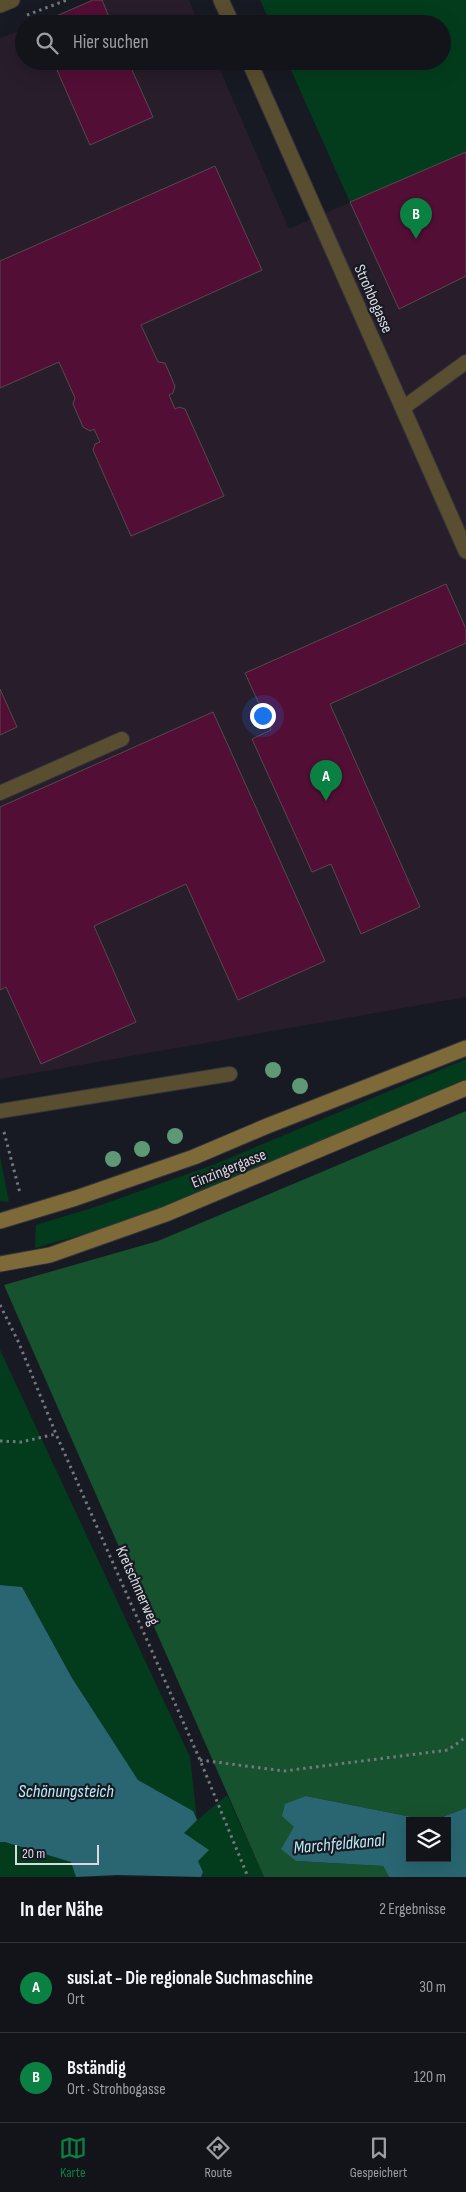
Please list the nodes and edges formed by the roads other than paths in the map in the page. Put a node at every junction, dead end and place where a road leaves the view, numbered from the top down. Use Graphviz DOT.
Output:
graph roads {
  1 [pos="12,0"];
  2 [pos="221,0"];
  3 [pos="0,5"];
  4 [pos="228,15"];
  5 [pos="252,70"];
  6 [pos="466,362"];
  7 [pos="403,408"];
  8 [pos="466,551"];
  9 [pos="122,739"];
  10 [pos="0,793"];
  11 [pos="466,1048"];
  12 [pos="230,1074"];
  13 [pos="466,1088"];
  14 [pos="0,1111"];
  15 [pos="0,1221"];
  16 [pos="0,1264"];
  1 -- 3 [label="street"];
  2 -- 4 [label="street"];
  5 -- 7 [label="street, Strohbogasse"];
  6 -- 7 [label="lane"];
  7 -- 8 [label="street, Strohbogasse"];
  9 -- 10 [label="lane"];
  11 -- 15 [label="main road, Einzingergasse"];
  12 -- 14 [label="lane"];
  13 -- 16 [label="main road, Einzingergasse"];
}
